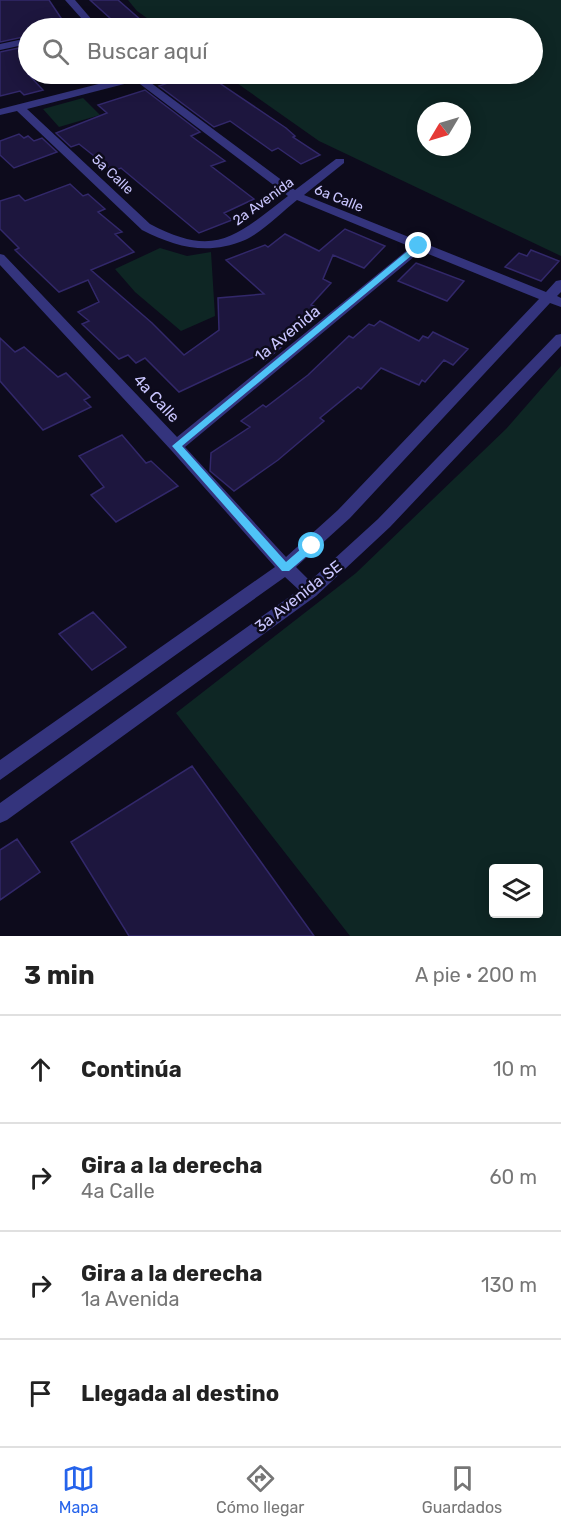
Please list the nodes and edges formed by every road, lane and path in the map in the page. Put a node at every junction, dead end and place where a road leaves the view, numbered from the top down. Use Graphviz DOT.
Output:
graph roads {
  1 [pos="70,0"];
  2 [pos="86,18"];
  3 [pos="18,43"];
  4 [pos="0,47"];
  5 [pos="106,84"];
  6 [pos="146,84"];
  7 [pos="20,108"];
  8 [pos="0,112"];
  9 [pos="340,161"];
  10 [pos="296,196"];
  11 [pos="195,245"];
  12 [pos="419,246"];
  13 [pos="0,258"];
  14 [pos="561,284"];
  15 [pos="555,300"];
  16 [pos="561,338"];
  17 [pos="176,446"];
  18 [pos="285,568"];
  19 [pos="310,591"];
  20 [pos="0,771"];
  21 [pos="0,814"];
  1 -- 2 [label="street"];
  3 -- 4 [label="street"];
  5 -- 7 [label="street"];
  6 -- 10 [label="street, 6a Calle"];
  7 -- 8 [label="street"];
  7 -- 11 [label="street, 5a Calle"];
  9 -- 10 [label="street, 2a Avenida"];
  10 -- 11 [label="street, 2a Avenida"];
  10 -- 12 [label="street, 6a Calle"];
  12 -- 15 [label="street, 6a Calle"];
  12 -- 17 [label="street, 1a Avenida"];
  13 -- 17 [label="street, 4a Calle"];
  14 -- 15 [label="street"];
  15 -- 18 [label="street"];
  16 -- 19 [label="street, 3a Avenida SE"];
  17 -- 18 [label="street, 4a Calle"];
  18 -- 19 [label="street, 4a Calle"];
  18 -- 20 [label="street"];
  19 -- 21 [label="street, 3a Avenida SE"];
}
